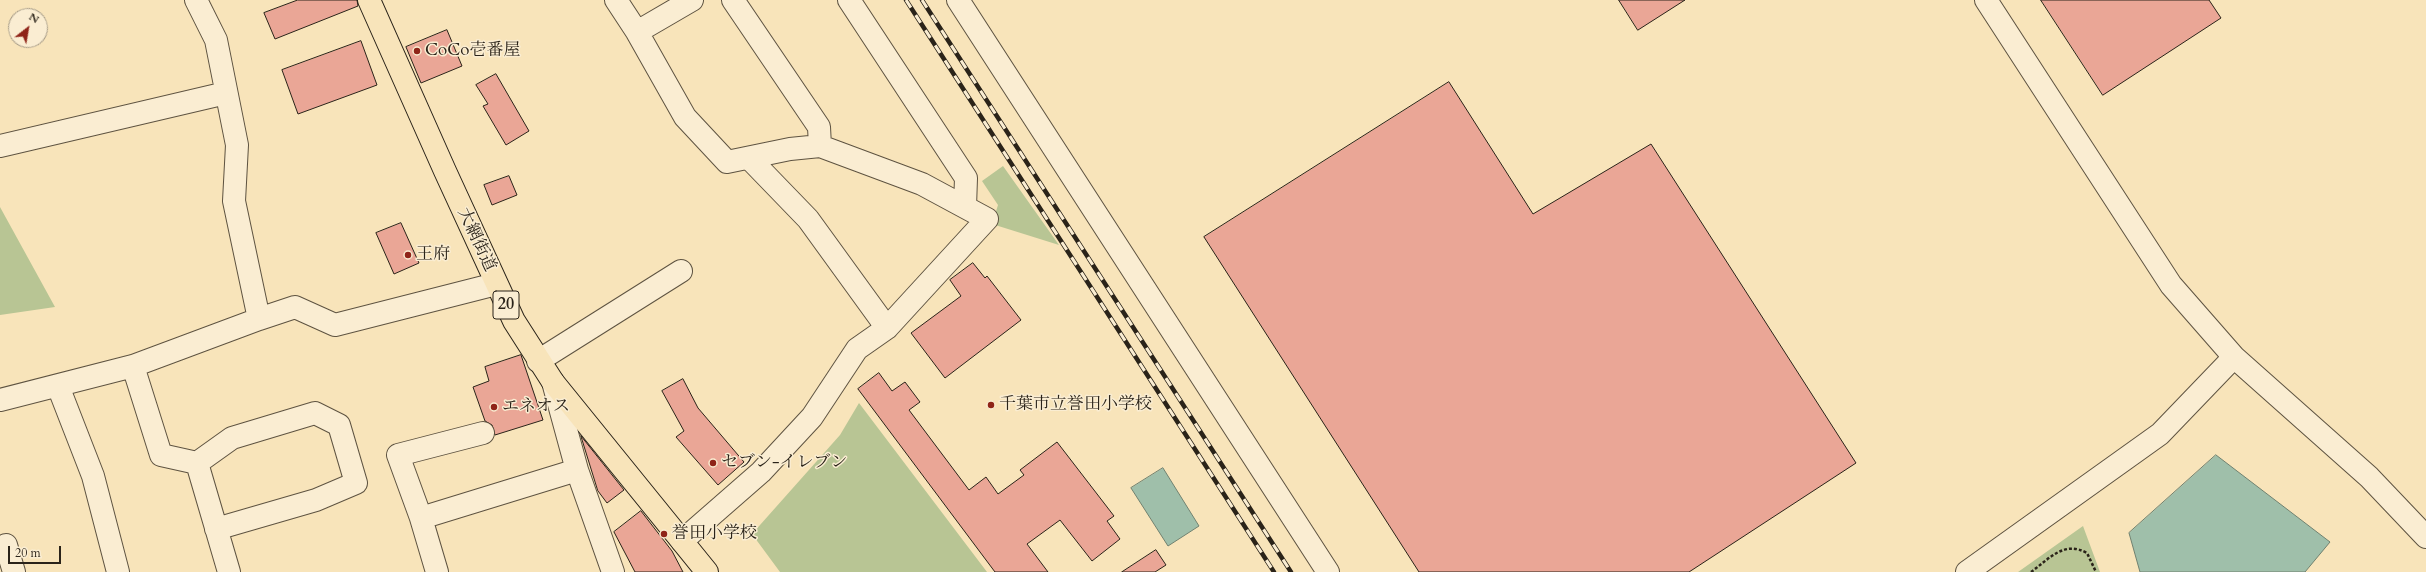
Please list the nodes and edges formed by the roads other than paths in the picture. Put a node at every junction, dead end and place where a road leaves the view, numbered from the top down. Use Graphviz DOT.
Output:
graph roads {
  1 [pos="196,0"];
  2 [pos="369,0"];
  3 [pos="616,0"];
  4 [pos="692,0"];
  5 [pos="733,0"];
  6 [pos="849,0"];
  7 [pos="958,0"];
  8 [pos="1986,0"];
  9 [pos="637,32"];
  10 [pos="226,93"];
  11 [pos="0,146"];
  12 [pos="820,146"];
  13 [pos="749,158"];
  14 [pos="965,207"];
  15 [pos="681,271"];
  16 [pos="496,284"];
  17 [pos="259,319"];
  18 [pos="887,328"];
  19 [pos="2234,357"];
  20 [pos="538,360"];
  21 [pos="133,366"];
  22 [pos="553,382"];
  23 [pos="58,386"];
  24 [pos="0,400"];
  25 [pos="483,433"];
  26 [pos="197,463"];
  27 [pos="577,470"];
  28 [pos="421,518"];
  29 [pos="216,528"];
  30 [pos="2426,537"];
  31 [pos="682,541"];
  32 [pos="6,545"];
  33 [pos="14,572"];
  34 [pos="118,572"];
  35 [pos="229,572"];
  36 [pos="436,572"];
  37 [pos="613,572"];
  38 [pos="707,572"];
  39 [pos="1328,572"];
  40 [pos="1967,572"];
  1 -- 10 [label="street"];
  2 -- 16 [label="main road, 大網街道 / 20"];
  3 -- 9 [label="street"];
  4 -- 9 [label="street"];
  5 -- 12 [label="street"];
  6 -- 14 [label="street"];
  7 -- 39 [label="street"];
  8 -- 19 [label="street"];
  9 -- 13 [label="street"];
  10 -- 11 [label="street"];
  10 -- 17 [label="street"];
  12 -- 13 [label="street"];
  12 -- 14 [label="street"];
  13 -- 18 [label="street"];
  14 -- 18 [label="street"];
  15 -- 20 [label="street"];
  16 -- 17 [label="street"];
  16 -- 20 [label="main road, 大網街道 / 20"];
  17 -- 21 [label="street"];
  18 -- 31 [label="street"];
  19 -- 30 [label="street"];
  19 -- 40 [label="street"];
  20 -- 22 [label="main road, 大網街道 / 20"];
  21 -- 23 [label="street"];
  21 -- 26 [label="street"];
  22 -- 27 [label="street"];
  22 -- 31 [label="main road, 大網街道 / 20"];
  23 -- 24 [label="street"];
  23 -- 34 [label="street"];
  25 -- 28 [label="street"];
  26 -- 29 [label="street"];
  26 -- 29 [label="street"];
  27 -- 28 [label="street"];
  27 -- 37 [label="street"];
  28 -- 36 [label="street"];
  29 -- 35 [label="street"];
  31 -- 38 [label="main road, 大網街道 / 20"];
  32 -- 33 [label="street"];
}
